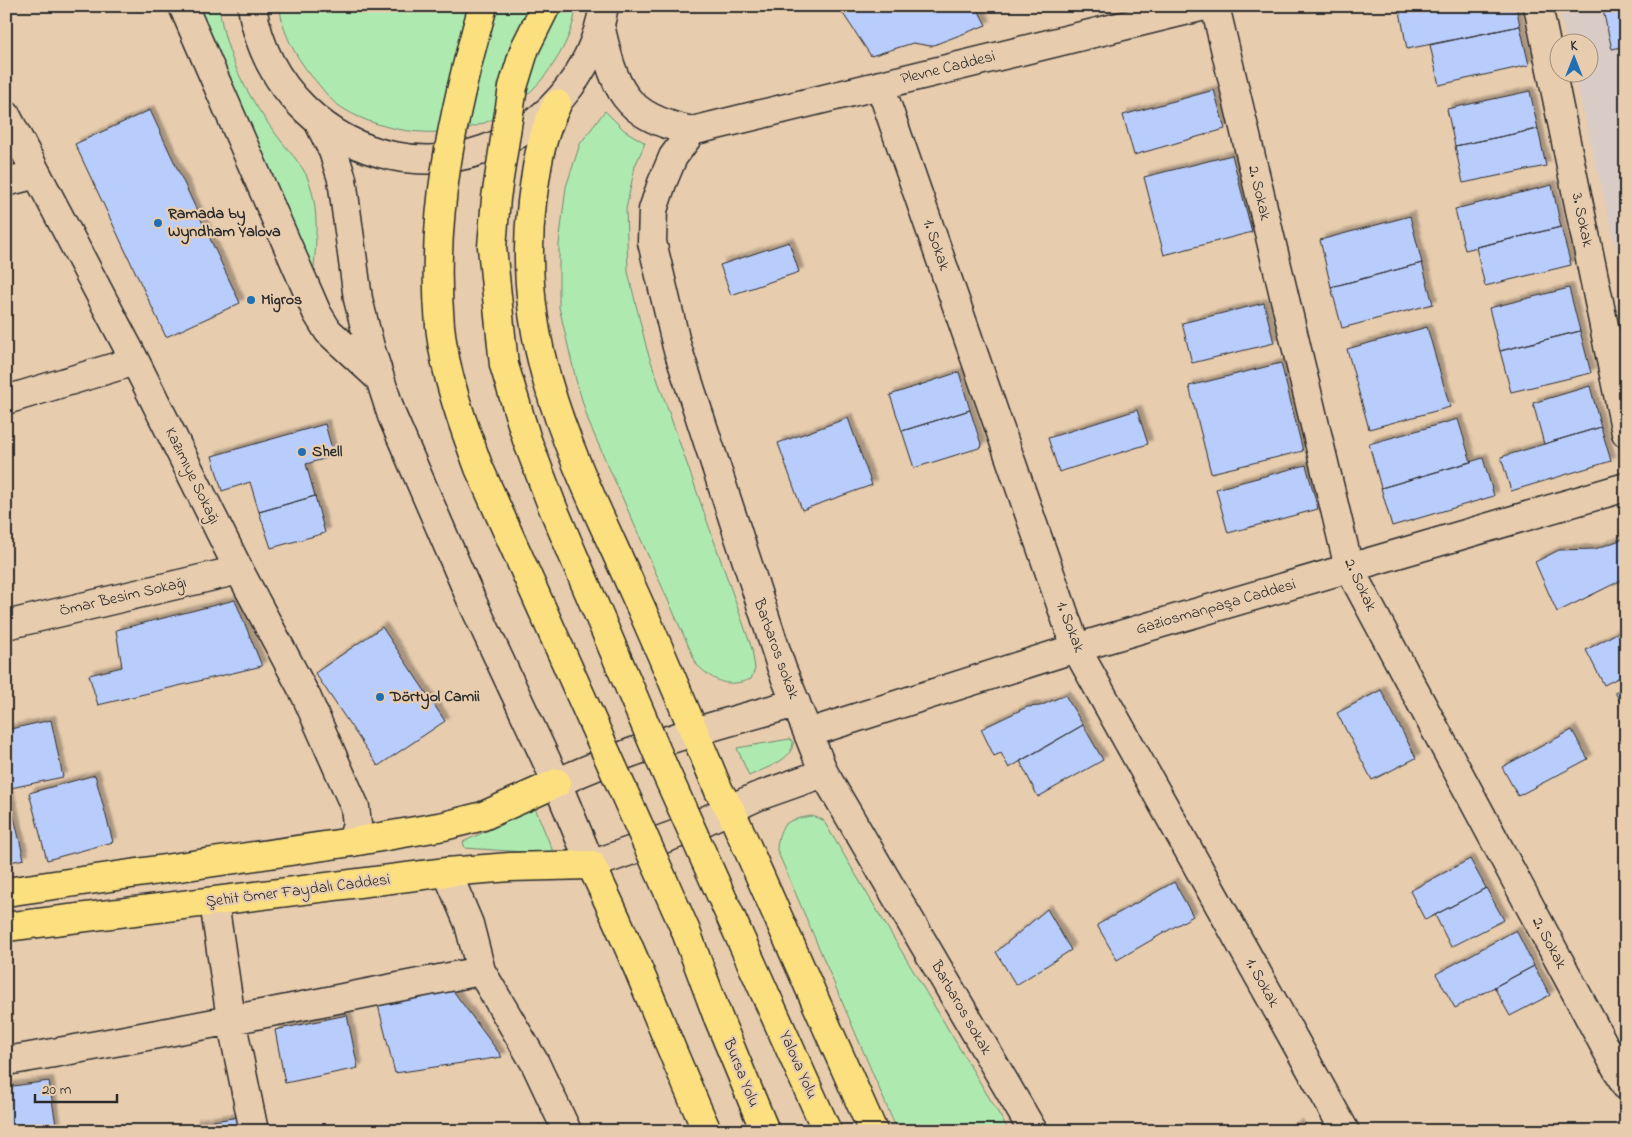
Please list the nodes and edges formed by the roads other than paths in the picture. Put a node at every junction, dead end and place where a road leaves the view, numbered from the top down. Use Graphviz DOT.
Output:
graph roads {
  1 [pos="183,6"];
  2 [pos="252,6"];
  3 [pos="483,6"];
  4 [pos="546,6"];
  5 [pos="1205,6"];
  6 [pos="1215,6"];
  7 [pos="1538,6"];
  8 [pos="602,16"];
  9 [pos="880,85"];
  10 [pos="557,104"];
  11 [pos="6,115"];
  12 [pos="318,121"];
  13 [pos="692,131"];
  14 [pos="37,174"];
  15 [pos="6,182"];
  16 [pos="135,361"];
  17 [pos="380,379"];
  18 [pos="6,400"];
  19 [pos="1626,434"];
  20 [pos="1626,487"];
  21 [pos="1349,568"];
  22 [pos="239,570"];
  23 [pos="6,625"];
  24 [pos="1076,648"];
  25 [pos="796,703"];
  26 [pos="694,731"];
  27 [pos="808,733"];
  28 [pos="824,773"];
  29 [pos="557,783"];
  30 [pos="731,811"];
  31 [pos="352,842"];
  32 [pos="591,865"];
  33 [pos="448,872"];
  34 [pos="6,892"];
  35 [pos="214,902"];
  36 [pos="6,927"];
  37 [pos="481,971"];
  38 [pos="231,1019"];
  39 [pos="6,1061"];
  40 [pos="1626,1086"];
  41 [pos="254,1131"];
  42 [pos="567,1131"];
  43 [pos="707,1131"];
  44 [pos="765,1131"];
  45 [pos="827,1131"];
  46 [pos="873,1131"];
  47 [pos="1032,1131"];
  48 [pos="1345,1131"];
  1 -- 17 [label="street"];
  2 -- 12 [label="street"];
  3 -- 44 [label="main road, Bursa Yolu, bridge"];
  4 -- 45 [label="main road, Yalova Yolu, bridge"];
  5 -- 9 [label="street, Plevne Caddesi"];
  6 -- 21 [label="street, 2. Sokak"];
  7 -- 19 [label="street, 3. Sokak"];
  8 -- 10 [label="street"];
  8 -- 13 [label="street"];
  9 -- 13 [label="street, Plevne Caddesi"];
  9 -- 24 [label="street, 1. Sokak"];
  10 -- 12 [label="street"];
  10 -- 26 [label="main road"];
  11 -- 14 [label="street, Kazımıye Sokağı"];
  12 -- 17 [label="street"];
  13 -- 25 [label="street, Barbaros sokak"];
  14 -- 15 [label="street"];
  14 -- 16 [label="street, Kazımıye Sokağı"];
  16 -- 18 [label="street"];
  16 -- 22 [label="street, Kazımıye Sokağı"];
  17 -- 29 [label="street"];
  20 -- 21 [label="street, Gaziosmanpaşa Caddesi"];
  21 -- 24 [label="street, Gaziosmanpaşa Caddesi"];
  21 -- 40 [label="street, 2. Sokak"];
  22 -- 23 [label="street, Ömar Besim Sokağı"];
  22 -- 31 [label="street, Kazımıye Sokağı"];
  24 -- 27 [label="street, Gaziosmanpaşa Caddesi"];
  24 -- 48 [label="street, 1. Sokak"];
  25 -- 26 [label="street"];
  25 -- 27 [label="street, Barbaros sokak"];
  26 -- 29 [label="street"];
  26 -- 30 [label="main road"];
  27 -- 28 [label="street, Barbaros sokak"];
  28 -- 30 [label="street"];
  28 -- 47 [label="street, Barbaros sokak"];
  29 -- 31 [label="main road"];
  29 -- 32 [label="street"];
  30 -- 32 [label="street"];
  30 -- 46 [label="main road"];
  31 -- 34 [label="main road"];
  32 -- 33 [label="main road, Şehit Ömer Faydalı Caddesi"];
  32 -- 43 [label="main road"];
  33 -- 35 [label="main road, Şehit Ömer Faydalı Caddesi"];
  33 -- 37 [label="street"];
  35 -- 36 [label="main road, Şehit Ömer Faydalı Caddesi"];
  35 -- 38 [label="street"];
  37 -- 38 [label="street"];
  37 -- 42 [label="street"];
  38 -- 39 [label="street"];
  38 -- 41 [label="street"];
}
